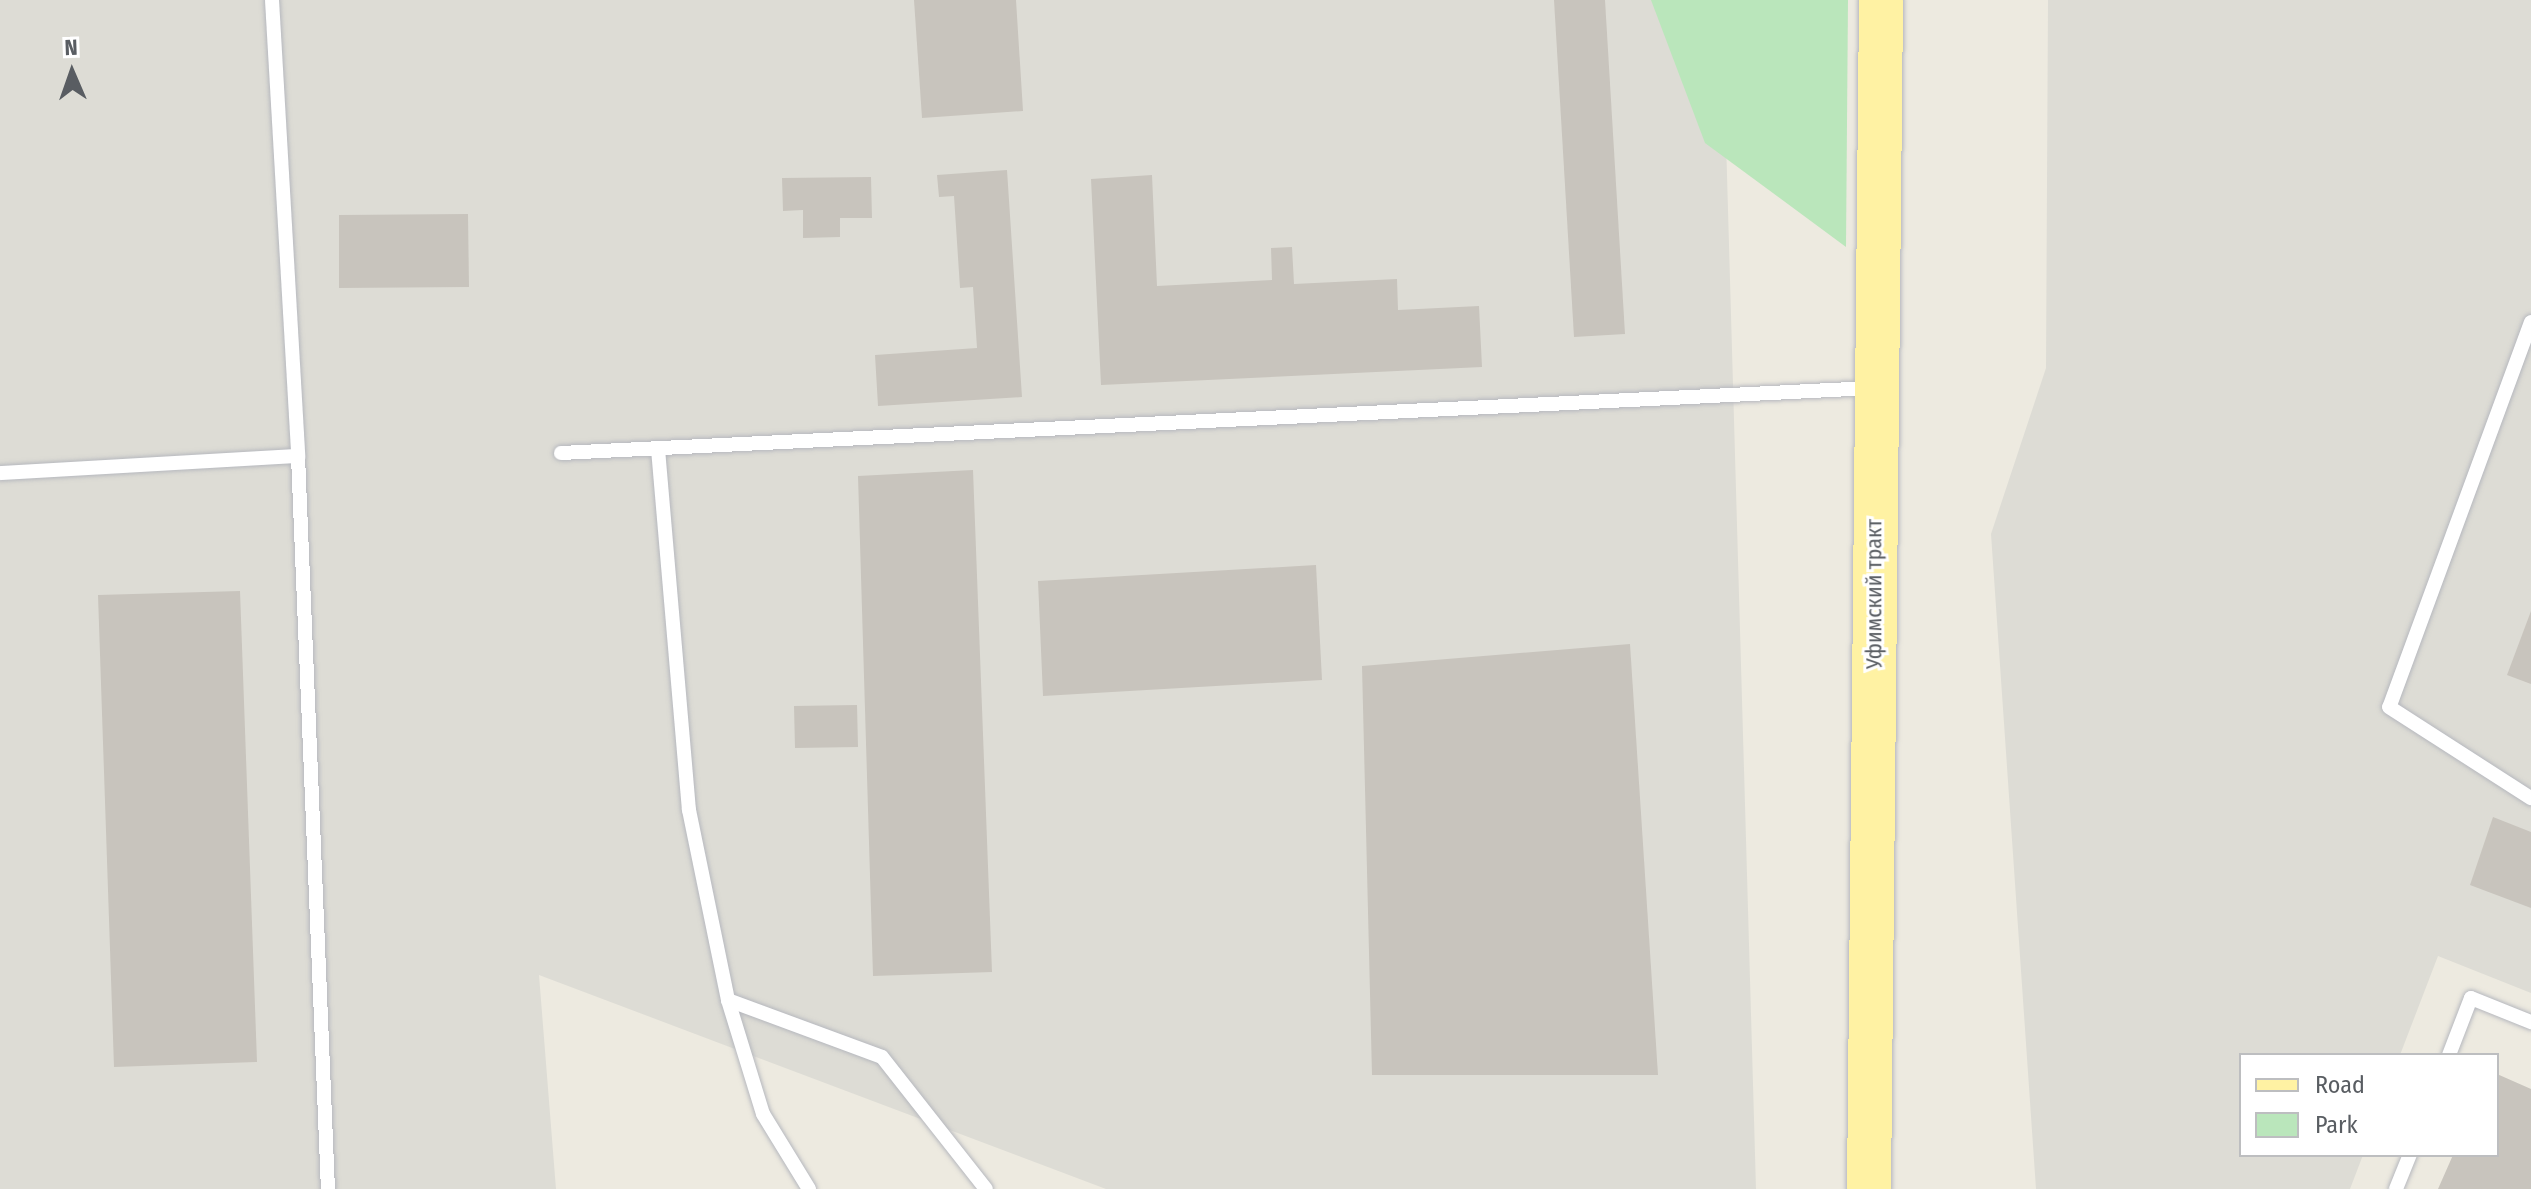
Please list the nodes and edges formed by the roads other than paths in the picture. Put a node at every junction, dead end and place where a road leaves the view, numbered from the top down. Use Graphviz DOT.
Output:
graph roads {
  1 [pos="272,0"];
  2 [pos="1881,0"];
  3 [pos="2531,322"];
  4 [pos="1876,388"];
  5 [pos="658,449"];
  6 [pos="561,453"];
  7 [pos="298,456"];
  8 [pos="0,473"];
  9 [pos="2531,798"];
  10 [pos="728,1000"];
  11 [pos="2531,1022"];
  12 [pos="2450,1053"];
  13 [pos="2409,1157"];
  14 [pos="328,1189"];
  15 [pos="809,1189"];
  16 [pos="986,1189"];
  17 [pos="1869,1189"];
  18 [pos="2396,1189"];
  1 -- 7 [label="lane"];
  2 -- 4 [label="main road, Уфимский тракт"];
  3 -- 9 [label="lane"];
  4 -- 5 [label="lane"];
  4 -- 17 [label="main road, Уфимский тракт"];
  5 -- 6 [label="lane"];
  5 -- 10 [label="lane"];
  7 -- 8 [label="lane"];
  7 -- 14 [label="lane"];
  10 -- 15 [label="lane"];
  10 -- 16 [label="lane"];
  11 -- 12 [label="lane"];
  13 -- 18 [label="lane"];
}
